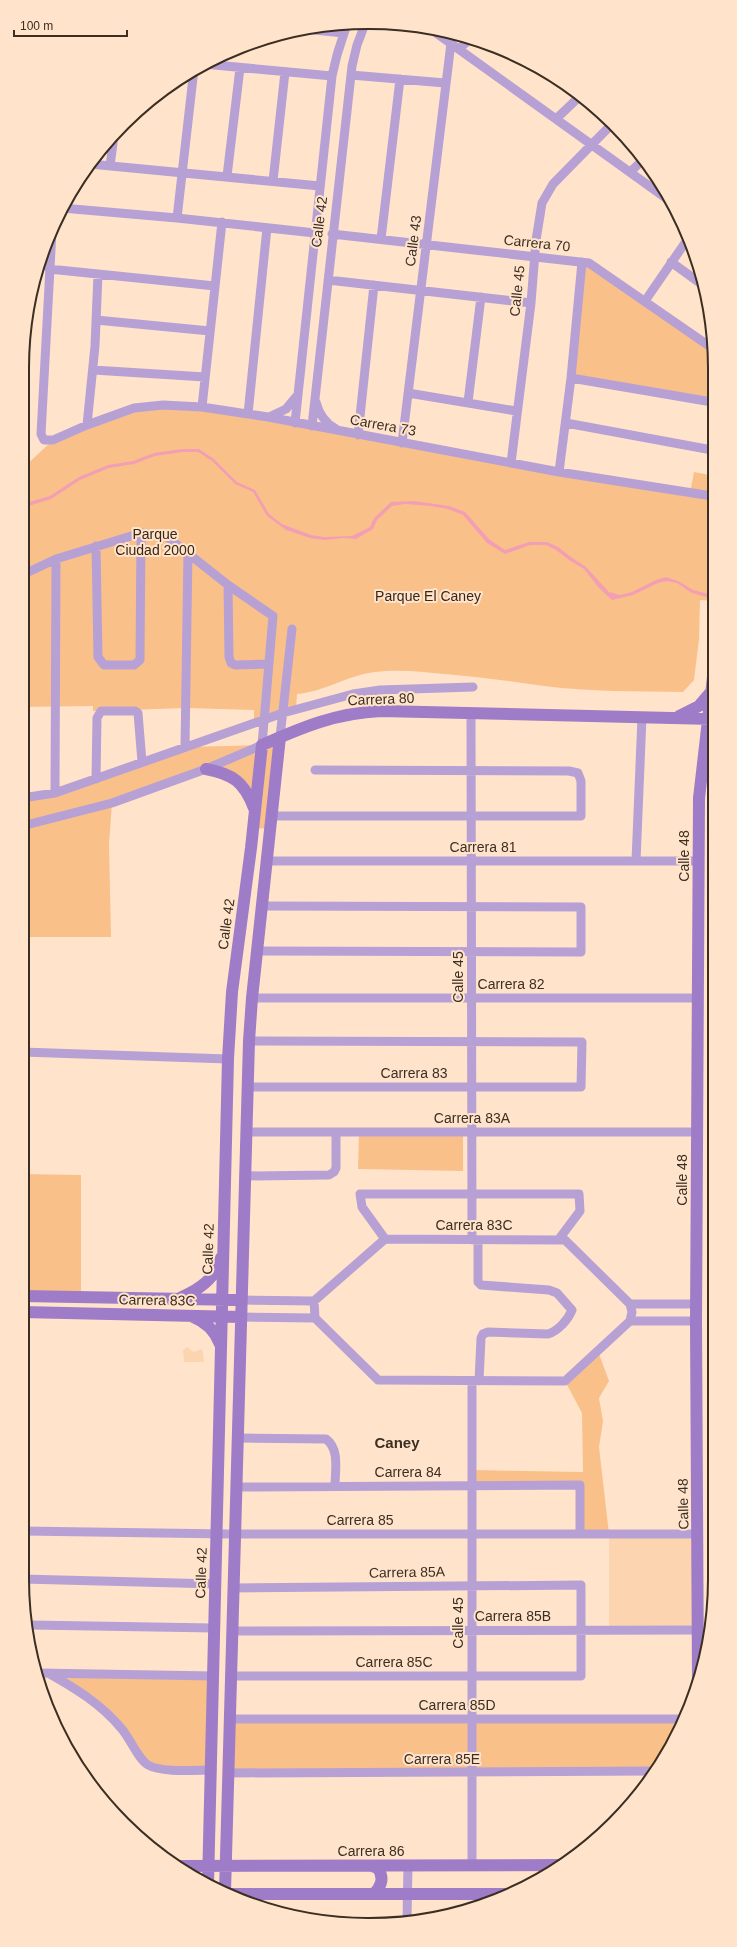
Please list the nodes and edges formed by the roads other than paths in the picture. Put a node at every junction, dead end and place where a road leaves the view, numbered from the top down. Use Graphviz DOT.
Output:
graph roads {
  1 [pos="363,29"];
  2 [pos="329,32"];
  3 [pos="343,33"];
  4 [pos="444,38"];
  5 [pos="462,43"];
  6 [pos="455,46"];
  7 [pos="216,65"];
  8 [pos="240,68"];
  9 [pos="285,72"];
  10 [pos="351,75"];
  11 [pos="332,76"];
  12 [pos="193,78"];
  13 [pos="400,79"];
  14 [pos="445,83"];
  15 [pos="576,99"];
  16 [pos="556,119"];
  17 [pos="609,128"];
  18 [pos="591,144"];
  19 [pos="113,145"];
  20 [pos="639,164"];
  21 [pos="97,165"];
  22 [pos="110,166"];
  23 [pos="182,172"];
  24 [pos="630,172"];
  25 [pos="227,176"];
  26 [pos="273,181"];
  27 [pos="320,186"];
  28 [pos="660,195"];
  29 [pos="69,209"];
  30 [pos="176,218"];
  31 [pos="222,222"];
  32 [pos="267,228"];
  33 [pos="315,233"];
  34 [pos="332,234"];
  35 [pos="381,239"];
  36 [pos="427,244"];
  37 [pos="684,244"];
  38 [pos="50,250"];
  39 [pos="534,257"];
  40 [pos="582,262"];
  41 [pos="671,262"];
  42 [pos="49,269"];
  43 [pos="98,274"];
  44 [pos="328,280"];
  45 [pos="696,280"];
  46 [pos="374,285"];
  47 [pos="215,286"];
  48 [pos="421,290"];
  49 [pos="481,297"];
  50 [pos="645,300"];
  51 [pos="531,303"];
  52 [pos="96,320"];
  53 [pos="210,331"];
  54 [pos="707,344"];
  55 [pos="93,370"];
  56 [pos="205,377"];
  57 [pos="571,378"];
  58 [pos="408,393"];
  59 [pos="298,394"];
  60 [pos="315,397"];
  61 [pos="708,401"];
  62 [pos="468,402"];
  63 [pos="202,407"];
  64 [pos="516,411"];
  65 [pos="248,414"];
  66 [pos="268,418"];
  67 [pos="294,423"];
  68 [pos="566,423"];
  69 [pos="87,425"];
  70 [pos="312,426"];
  71 [pos="340,431"];
  72 [pos="358,434"];
  73 [pos="402,442"];
  74 [pos="708,449"];
  75 [pos="511,463"];
  76 [pos="559,472"];
  77 [pos="708,495"];
  78 [pos="141,533"];
  79 [pos="96,546"];
  80 [pos="188,551"];
  81 [pos="56,559"];
  82 [pos="29,572"];
  83 [pos="228,585"];
  84 [pos="292,629"];
  85 [pos="269,664"];
  86 [pos="473,687"];
  87 [pos="708,697"];
  88 [pos="283,713"];
  89 [pos="472,713"];
  90 [pos="642,717"];
  91 [pos="674,717"];
  92 [pos="708,719"];
  93 [pos="264,721"];
  94 [pos="280,737"];
  95 [pos="708,739"];
  96 [pos="262,745"];
  97 [pos="185,747"];
  98 [pos="142,762"];
  99 [pos="206,769"];
  100 [pos="315,770"];
  101 [pos="472,770"];
  102 [pos="96,779"];
  103 [pos="55,793"];
  104 [pos="29,797"];
  105 [pos="255,810"];
  106 [pos="472,815"];
  107 [pos="272,816"];
  108 [pos="29,824"];
  109 [pos="636,861"];
  110 [pos="699,861"];
  111 [pos="267,862"];
  112 [pos="472,862"];
  113 [pos="262,906"];
  114 [pos="472,907"];
  115 [pos="257,951"];
  116 [pos="472,951"];
  117 [pos="252,998"];
  118 [pos="472,998"];
  119 [pos="698,998"];
  120 [pos="249,1041"];
  121 [pos="472,1042"];
  122 [pos="29,1052"];
  123 [pos="228,1059"];
  124 [pos="247,1087"];
  125 [pos="472,1087"];
  126 [pos="246,1132"];
  127 [pos="336,1132"];
  128 [pos="472,1132"];
  129 [pos="697,1132"];
  130 [pos="244,1176"];
  131 [pos="472,1193"];
  132 [pos="559,1239"];
  133 [pos="384,1240"];
  134 [pos="475,1240"];
  135 [pos="223,1247"];
  136 [pos="29,1296"];
  137 [pos="168,1299"];
  138 [pos="222,1299"];
  139 [pos="241,1300"];
  140 [pos="314,1301"];
  141 [pos="630,1304"];
  142 [pos="696,1304"];
  143 [pos="29,1312"];
  144 [pos="186,1316"];
  145 [pos="222,1317"];
  146 [pos="241,1317"];
  147 [pos="315,1318"];
  148 [pos="630,1321"];
  149 [pos="696,1321"];
  150 [pos="221,1345"];
  151 [pos="475,1381"];
  152 [pos="238,1438"];
  153 [pos="472,1485"];
  154 [pos="335,1486"];
  155 [pos="237,1487"];
  156 [pos="29,1531"];
  157 [pos="217,1533"];
  158 [pos="236,1534"];
  159 [pos="472,1534"];
  160 [pos="580,1534"];
  161 [pos="698,1534"];
  162 [pos="29,1579"];
  163 [pos="216,1584"];
  164 [pos="472,1586"];
  165 [pos="234,1588"];
  166 [pos="32,1625"];
  167 [pos="214,1628"];
  168 [pos="472,1630"];
  169 [pos="581,1630"];
  170 [pos="698,1630"];
  171 [pos="233,1631"];
  172 [pos="698,1658"];
  173 [pos="43,1673"];
  174 [pos="48,1673"];
  175 [pos="214,1676"];
  176 [pos="231,1676"];
  177 [pos="472,1676"];
  178 [pos="230,1719"];
  179 [pos="472,1719"];
  180 [pos="677,1720"];
  181 [pos="212,1770"];
  182 [pos="647,1772"];
  183 [pos="228,1773"];
  184 [pos="472,1773"];
  185 [pos="188,1866"];
  186 [pos="208,1866"];
  187 [pos="226,1866"];
  188 [pos="372,1866"];
  189 [pos="408,1866"];
  190 [pos="472,1866"];
  191 [pos="549,1866"];
  192 [pos="208,1878"];
  193 [pos="226,1886"];
  194 [pos="244,1894"];
  195 [pos="374,1894"];
  196 [pos="408,1894"];
  197 [pos="493,1894"];
  198 [pos="407,1916"];
  1 -- 10 [label="street, Calle 42"];
  2 -- 3 [label="street"];
  3 -- 11 [label="street, Calle 42"];
  4 -- 6 [label="street"];
  5 -- 6 [label="street"];
  6 -- 14 [label="street, Calle 43"];
  6 -- 16 [label="street"];
  7 -- 8 [label="street"];
  8 -- 9 [label="street"];
  8 -- 25 [label="street"];
  9 -- 11 [label="street"];
  9 -- 26 [label="street"];
  10 -- 13 [label="street"];
  10 -- 34 [label="street, Calle 42"];
  11 -- 27 [label="street, Calle 42"];
  12 -- 23 [label="street"];
  13 -- 14 [label="street"];
  13 -- 35 [label="street"];
  14 -- 36 [label="street, Calle 43"];
  15 -- 16 [label="street"];
  16 -- 18 [label="street"];
  17 -- 18 [label="street, Calle 45"];
  18 -- 24 [label="street"];
  18 -- 39 [label="street, Calle 45"];
  19 -- 22 [label="street"];
  20 -- 24 [label="street"];
  21 -- 22 [label="street"];
  22 -- 23 [label="street"];
  23 -- 25 [label="street"];
  23 -- 30 [label="street"];
  24 -- 28 [label="street"];
  25 -- 26 [label="street"];
  26 -- 27 [label="street"];
  27 -- 33 [label="street, Calle 42"];
  29 -- 30 [label="street"];
  30 -- 31 [label="street"];
  31 -- 32 [label="street"];
  31 -- 47 [label="street"];
  32 -- 33 [label="street"];
  32 -- 65 [label="street"];
  33 -- 59 [label="street, Calle 42"];
  34 -- 35 [label="street, Carrera 70"];
  34 -- 44 [label="street, Calle 42"];
  35 -- 36 [label="street, Carrera 70"];
  36 -- 39 [label="street, Carrera 70"];
  36 -- 48 [label="street, Calle 43"];
  37 -- 41 [label="street"];
  38 -- 42 [label="street"];
  39 -- 40 [label="street, Carrera 70"];
  39 -- 51 [label="street, Calle 45"];
  40 -- 50 [label="street, Carrera 70"];
  40 -- 57 [label="street"];
  41 -- 45 [label="street"];
  41 -- 50 [label="street"];
  42 -- 43 [label="street"];
  42 -- 69 [label="street, Carrera 73"];
  43 -- 47 [label="street"];
  43 -- 52 [label="street"];
  44 -- 46 [label="street"];
  44 -- 60 [label="street, Calle 42"];
  46 -- 48 [label="street"];
  46 -- 72 [label="street"];
  47 -- 53 [label="street"];
  48 -- 49 [label="street"];
  48 -- 58 [label="street, Calle 43"];
  49 -- 51 [label="street"];
  49 -- 62 [label="street"];
  50 -- 54 [label="street, Carrera 70"];
  51 -- 64 [label="street, Calle 45"];
  52 -- 53 [label="street"];
  52 -- 55 [label="street"];
  53 -- 56 [label="street"];
  55 -- 56 [label="street"];
  55 -- 69 [label="street"];
  56 -- 63 [label="street"];
  57 -- 61 [label="street"];
  57 -- 68 [label="street"];
  58 -- 62 [label="street"];
  58 -- 73 [label="street, Calle 43"];
  59 -- 66 [label="street"];
  59 -- 67 [label="street, Calle 42"];
  60 -- 70 [label="street, Calle 42"];
  60 -- 71 [label="street"];
  62 -- 64 [label="street"];
  63 -- 65 [label="street, Carrera 73"];
  63 -- 69 [label="street, Carrera 73"];
  64 -- 75 [label="street, Calle 45"];
  65 -- 66 [label="street, Carrera 73"];
  66 -- 67 [label="street, Carrera 73"];
  67 -- 70 [label="street, Carrera 73"];
  68 -- 74 [label="street"];
  68 -- 76 [label="street"];
  70 -- 71 [label="street, Carrera 73"];
  71 -- 72 [label="street, Carrera 73"];
  72 -- 73 [label="street, Carrera 73"];
  73 -- 75 [label="street, Carrera 73"];
  75 -- 76 [label="street, Carrera 73"];
  76 -- 77 [label="street, Carrera 73"];
  78 -- 79 [label="street"];
  78 -- 79 [label="street"];
  78 -- 80 [label="street"];
  79 -- 81 [label="street"];
  80 -- 83 [label="street"];
  80 -- 97 [label="street"];
  81 -- 82 [label="street"];
  81 -- 103 [label="street"];
  83 -- 85 [label="street, Calle 42"];
  83 -- 85 [label="street"];
  84 -- 88 [label="street"];
  85 -- 93 [label="street, Calle 42"];
  86 -- 88 [label="street, Carrera 80"];
  87 -- 91 [label="street"];
  88 -- 93 [label="street, Carrera 80"];
  88 -- 94 [label="street"];
  89 -- 90 [label="street, Carrera 80"];
  89 -- 94 [label="street, Carrera 80"];
  89 -- 101 [label="street, Calle 45"];
  90 -- 91 [label="street, Carrera 80"];
  90 -- 109 [label="street"];
  91 -- 92 [label="street, Carrera 80"];
  93 -- 96 [label="street, Calle 42"];
  93 -- 97 [label="street, Carrera 80"];
  94 -- 96 [label="street, Carrera 80"];
  94 -- 107 [label="street"];
  95 -- 110 [label="street, Calle 48"];
  96 -- 99 [label="street, Carrera 80"];
  96 -- 105 [label="street, Calle 42"];
  97 -- 98 [label="street, Carrera 80"];
  98 -- 102 [label="street, Carrera 80"];
  98 -- 102 [label="street"];
  99 -- 105 [label="street"];
  99 -- 108 [label="street, Carrera 80"];
  100 -- 101 [label="street"];
  101 -- 106 [label="street, Calle 45"];
  101 -- 106 [label="street"];
  102 -- 103 [label="street, Carrera 80"];
  103 -- 104 [label="street, Carrera 80"];
  105 -- 123 [label="street, Calle 42"];
  106 -- 107 [label="street"];
  106 -- 112 [label="street, Calle 45"];
  107 -- 111 [label="street"];
  109 -- 110 [label="street, Carrera 81"];
  109 -- 112 [label="street, Carrera 81"];
  110 -- 119 [label="street, Calle 48"];
  111 -- 112 [label="street, Carrera 81"];
  111 -- 113 [label="street"];
  112 -- 114 [label="street, Calle 45"];
  113 -- 114 [label="street"];
  113 -- 115 [label="street"];
  114 -- 116 [label="street, Calle 45"];
  114 -- 116 [label="street"];
  115 -- 116 [label="street"];
  115 -- 117 [label="street"];
  116 -- 118 [label="street, Calle 45"];
  117 -- 118 [label="street, Carrera 82"];
  117 -- 120 [label="street"];
  118 -- 119 [label="street, Carrera 82"];
  118 -- 121 [label="street, Calle 45"];
  119 -- 129 [label="street, Calle 48"];
  120 -- 121 [label="street"];
  120 -- 124 [label="street"];
  121 -- 125 [label="street, Calle 45"];
  121 -- 125 [label="street, Carrera 83"];
  122 -- 123 [label="street"];
  123 -- 135 [label="street, Calle 42"];
  124 -- 125 [label="street, Carrera 83"];
  124 -- 126 [label="street"];
  125 -- 128 [label="street, Calle 45"];
  126 -- 127 [label="street, Carrera 83A"];
  126 -- 130 [label="street"];
  127 -- 128 [label="street, Carrera 83A"];
  127 -- 130 [label="street"];
  128 -- 129 [label="street, Carrera 83A"];
  128 -- 131 [label="street, Calle 45"];
  129 -- 142 [label="street, Calle 48"];
  130 -- 139 [label="street"];
  131 -- 132 [label="street"];
  131 -- 133 [label="street"];
  131 -- 134 [label="street, Calle 45"];
  132 -- 134 [label="street, Carrera 83C"];
  132 -- 141 [label="street"];
  133 -- 134 [label="street, Carrera 83C"];
  133 -- 140 [label="street"];
  134 -- 151 [label="street, Calle 45"];
  135 -- 137 [label="street"];
  135 -- 138 [label="street, Calle 42"];
  136 -- 137 [label="street, Carrera 83C"];
  137 -- 138 [label="street, Carrera 83C"];
  138 -- 139 [label="street, Carrera 83C"];
  138 -- 145 [label="street, Calle 42"];
  139 -- 140 [label="street, Carrera 83C"];
  139 -- 146 [label="street"];
  140 -- 147 [label="street"];
  141 -- 142 [label="street"];
  141 -- 148 [label="street"];
  142 -- 149 [label="street, Calle 48"];
  143 -- 144 [label="street, Carrera 83C"];
  144 -- 145 [label="street, Carrera 83C"];
  144 -- 150 [label="street"];
  145 -- 146 [label="street, Carrera 83C"];
  145 -- 150 [label="street, Calle 42"];
  146 -- 147 [label="street, Carrera 83C"];
  146 -- 152 [label="street"];
  147 -- 151 [label="street"];
  148 -- 149 [label="street"];
  148 -- 151 [label="street"];
  149 -- 161 [label="street, Calle 48"];
  150 -- 157 [label="street, Calle 42"];
  151 -- 153 [label="street, Calle 45"];
  152 -- 154 [label="street"];
  152 -- 155 [label="street"];
  153 -- 154 [label="street, Carrera 84"];
  153 -- 159 [label="street, Calle 45"];
  153 -- 160 [label="street, Carrera 84"];
  154 -- 155 [label="street, Carrera 84"];
  155 -- 158 [label="street"];
  156 -- 157 [label="street, Carrera 85"];
  157 -- 158 [label="street, Carrera 85"];
  157 -- 163 [label="street, Calle 42"];
  158 -- 159 [label="street, Carrera 85"];
  158 -- 165 [label="street"];
  159 -- 160 [label="street, Carrera 85"];
  159 -- 164 [label="street, Calle 45"];
  160 -- 161 [label="street, Carrera 85"];
  161 -- 170 [label="street, Calle 48"];
  162 -- 163 [label="street"];
  163 -- 167 [label="street, Calle 42"];
  164 -- 165 [label="street, Carrera 85A"];
  164 -- 168 [label="street, Calle 45"];
  164 -- 169 [label="street, Carrera 85A"];
  165 -- 171 [label="street"];
  166 -- 167 [label="street"];
  167 -- 175 [label="street, Calle 42"];
  168 -- 169 [label="street, Carrera 85B"];
  168 -- 171 [label="street, Carrera 85B"];
  168 -- 177 [label="street, Calle 45"];
  169 -- 170 [label="street, Carrera 85B"];
  169 -- 177 [label="street, Carrera 85C"];
  170 -- 172 [label="street, Calle 48"];
  171 -- 176 [label="street"];
  173 -- 174 [label="street"];
  174 -- 175 [label="street"];
  174 -- 181 [label="street"];
  175 -- 181 [label="street, Calle 42"];
  176 -- 177 [label="street, Carrera 85C"];
  176 -- 178 [label="street"];
  177 -- 179 [label="street, Calle 45"];
  178 -- 179 [label="street, Carrera 85D"];
  178 -- 183 [label="street"];
  179 -- 180 [label="street, Carrera 85D"];
  179 -- 184 [label="street, Calle 45"];
  181 -- 186 [label="street, Calle 42"];
  182 -- 184 [label="street, Carrera 85E"];
  183 -- 184 [label="street, Carrera 85E"];
  183 -- 187 [label="street"];
  184 -- 190 [label="street, Calle 45"];
  185 -- 186 [label="street, Carrera 86"];
  186 -- 187 [label="street, Carrera 86"];
  186 -- 192 [label="street, Calle 42"];
  187 -- 188 [label="street, Carrera 86"];
  187 -- 193 [label="street"];
  188 -- 189 [label="street, Carrera 86"];
  188 -- 195 [label="street"];
  189 -- 190 [label="street, Carrera 86"];
  189 -- 196 [label="street"];
  190 -- 191 [label="street, Carrera 86"];
  194 -- 195 [label="street"];
  195 -- 196 [label="street"];
  196 -- 197 [label="street"];
  196 -- 198 [label="street"];
}
